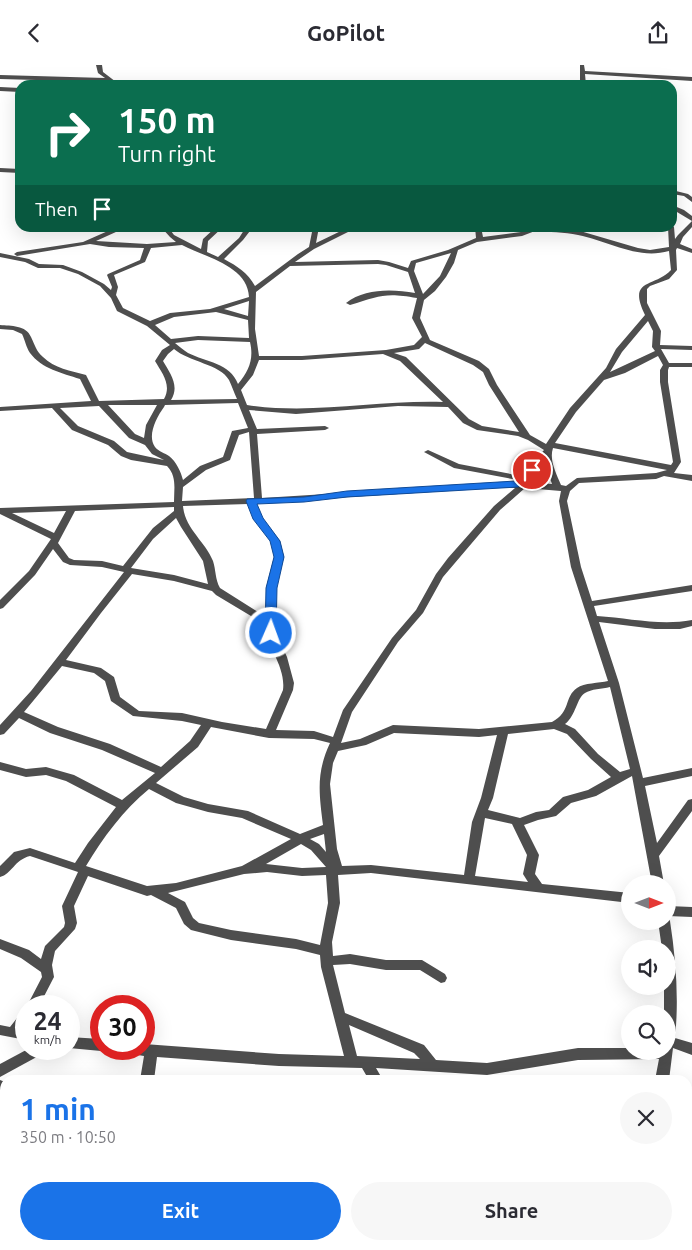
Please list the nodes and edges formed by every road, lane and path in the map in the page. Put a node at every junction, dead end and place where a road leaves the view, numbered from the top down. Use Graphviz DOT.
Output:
graph roads {
  1 [pos="100,65"];
  2 [pos="582,65"];
  3 [pos="582,72"];
  4 [pos="692,73"];
  5 [pos="1,77"];
  6 [pos="662,77"];
  7 [pos="692,79"];
  8 [pos="110,80"];
  9 [pos="583,80"];
  10 [pos="15,83"];
  11 [pos="0,89"];
  12 [pos="15,90"];
  13 [pos="0,170"];
  14 [pos="15,171"];
  15 [pos="692,190"];
  16 [pos="677,193"];
  17 [pos="677,193"];
  18 [pos="692,200"];
  19 [pos="677,209"];
  20 [pos="692,219"];
  21 [pos="692,223"];
  22 [pos="112,232"];
  23 [pos="170,232"];
  24 [pos="214,232"];
  25 [pos="246,232"];
  26 [pos="315,232"];
  27 [pos="344,232"];
  28 [pos="479,232"];
  29 [pos="528,232"];
  30 [pos="568,232"];
  31 [pos="672,232"];
  32 [pos="475,240"];
  33 [pos="89,242"];
  34 [pos="182,243"];
  35 [pos="148,246"];
  36 [pos="674,246"];
  37 [pos="312,248"];
  38 [pos="455,249"];
  39 [pos="692,251"];
  40 [pos="204,253"];
  41 [pos="2,255"];
  42 [pos="220,259"];
  43 [pos="290,263"];
  44 [pos="411,271"];
  45 [pos="113,295"];
  46 [pos="252,295"];
  47 [pos="421,297"];
  48 [pos="350,303"];
  49 [pos="216,309"];
  50 [pos="649,315"];
  51 [pos="251,319"];
  52 [pos="150,324"];
  53 [pos="0,327"];
  54 [pos="425,338"];
  55 [pos="252,340"];
  56 [pos="171,343"];
  57 [pos="692,347"];
  58 [pos="658,349"];
  59 [pos="384,352"];
  60 [pos="256,358"];
  61 [pos="667,365"];
  62 [pos="692,365"];
  63 [pos="600,378"];
  64 [pos="238,389"];
  65 [pos="165,401"];
  66 [pos="98,403"];
  67 [pos="243,404"];
  68 [pos="448,405"];
  69 [pos="54,407"];
  70 [pos="0,409"];
  71 [pos="325,429"];
  72 [pos="253,431"];
  73 [pos="527,437"];
  74 [pos="150,444"];
  75 [pos="549,448"];
  76 [pos="428,452"];
  77 [pos="171,465"];
  78 [pos="668,471"];
  79 [pos="682,477"];
  80 [pos="692,478"];
  81 [pos="522,482"];
  82 [pos="179,486"];
  83 [pos="692,486"];
  84 [pos="557,487"];
  85 [pos="568,489"];
  86 [pos="254,501"];
  87 [pos="72,507"];
  88 [pos="178,508"];
  89 [pos="3,509"];
  90 [pos="54,541"];
  91 [pos="64,556"];
  92 [pos="40,561"];
  93 [pos="128,570"];
  94 [pos="213,588"];
  95 [pos="692,588"];
  96 [pos="589,604"];
  97 [pos="0,606"];
  98 [pos="594,619"];
  99 [pos="270,623"];
  100 [pos="692,623"];
  101 [pos="59,662"];
  102 [pos="614,683"];
  103 [pos="17,713"];
  104 [pos="208,723"];
  105 [pos="554,725"];
  106 [pos="0,731"];
  107 [pos="503,731"];
  108 [pos="270,733"];
  109 [pos="334,745"];
  110 [pos="0,767"];
  111 [pos="636,771"];
  112 [pos="162,772"];
  113 [pos="692,772"];
  114 [pos="618,777"];
  115 [pos="639,783"];
  116 [pos="148,784"];
  117 [pos="692,803"];
  118 [pos="123,807"];
  119 [pos="481,813"];
  120 [pos="517,822"];
  121 [pos="329,827"];
  122 [pos="300,839"];
  123 [pos="653,855"];
  124 [pos="82,869"];
  125 [pos="244,870"];
  126 [pos="335,870"];
  127 [pos="0,873"];
  128 [pos="656,875"];
  129 [pos="469,880"];
  130 [pos="539,889"];
  131 [pos="153,891"];
  132 [pos="621,897"];
  133 [pos="676,911"];
  134 [pos="692,911"];
  135 [pos="665,930"];
  136 [pos="0,944"];
  137 [pos="326,956"];
  138 [pos="47,970"];
  139 [pos="440,978"];
  140 [pos="40,995"];
  141 [pos="670,1005"];
  142 [pos="340,1016"];
  143 [pos="676,1048"];
  144 [pos="692,1049"];
  145 [pos="155,1051"];
  146 [pos="621,1051"];
  147 [pos="20,1060"];
  148 [pos="150,1060"];
  149 [pos="665,1060"];
  150 [pos="352,1062"];
  151 [pos="366,1062"];
  152 [pos="433,1066"];
  153 [pos="0,1071"];
  154 [pos="148,1075"];
  155 [pos="373,1075"];
  156 [pos="663,1075"];
  1 -- 8 [label="street"];
  2 -- 3 [label="street"];
  3 -- 6 [label="street"];
  3 -- 9 [label="street"];
  4 -- 6 [label="street"];
  5 -- 8 [label="street"];
  5 -- 10 [label="street"];
  6 -- 7 [label="street"];
  11 -- 12 [label="street"];
  13 -- 14 [label="street"];
  15 -- 16 [label="street"];
  17 -- 18 [label="street"];
  19 -- 20 [label="street"];
  21 -- 36 [label="street"];
  22 -- 33 [label="street"];
  23 -- 34 [label="street"];
  24 -- 40 [label="street"];
  25 -- 42 [label="street"];
  26 -- 37 [label="street"];
  27 -- 37 [label="street"];
  28 -- 32 [label="street"];
  29 -- 32 [label="street"];
  30 -- 36 [label="street"];
  31 -- 36 [label="street"];
  32 -- 38 [label="street"];
  33 -- 35 [label="street"];
  33 -- 41 [label="street"];
  34 -- 35 [label="street"];
  34 -- 40 [label="street"];
  35 -- 45 [label="street"];
  36 -- 39 [label="street"];
  36 -- 50 [label="street"];
  37 -- 43 [label="street"];
  38 -- 44 [label="street"];
  38 -- 47 [label="street"];
  40 -- 42 [label="street"];
  41 -- 45 [label="street"];
  42 -- 46 [label="street"];
  43 -- 44 [label="street"];
  43 -- 46 [label="street"];
  44 -- 47 [label="street"];
  45 -- 52 [label="street"];
  46 -- 49 [label="street"];
  46 -- 51 [label="street"];
  47 -- 48 [label="street"];
  47 -- 54 [label="street"];
  49 -- 51 [label="street"];
  49 -- 52 [label="street"];
  50 -- 58 [label="street"];
  50 -- 63 [label="street"];
  51 -- 55 [label="street"];
  52 -- 56 [label="street"];
  53 -- 66 [label="street"];
  54 -- 59 [label="street"];
  54 -- 73 [label="street"];
  55 -- 56 [label="street"];
  55 -- 60 [label="street"];
  56 -- 64 [label="street"];
  56 -- 65 [label="street"];
  57 -- 58 [label="street"];
  58 -- 61 [label="street"];
  58 -- 63 [label="street"];
  59 -- 60 [label="street"];
  59 -- 68 [label="street"];
  60 -- 64 [label="street"];
  61 -- 62 [label="street"];
  61 -- 78 [label="street"];
  63 -- 75 [label="street"];
  64 -- 67 [label="street"];
  65 -- 66 [label="street"];
  65 -- 67 [label="street"];
  65 -- 74 [label="street"];
  66 -- 69 [label="street"];
  66 -- 74 [label="street"];
  67 -- 68 [label="street"];
  67 -- 72 [label="street"];
  68 -- 73 [label="street"];
  69 -- 70 [label="street"];
  69 -- 77 [label="street"];
  71 -- 72 [label="street"];
  72 -- 82 [label="street"];
  72 -- 86 [label="street"];
  73 -- 75 [label="street"];
  74 -- 77 [label="street"];
  75 -- 78 [label="street"];
  75 -- 81 [label="street"];
  75 -- 84 [label="street"];
  76 -- 81 [label="street"];
  77 -- 82 [label="street"];
  78 -- 79 [label="street"];
  78 -- 85 [label="street"];
  79 -- 80 [label="street"];
  79 -- 83 [label="street"];
  81 -- 84 [label="street"];
  81 -- 86 [label="street"];
  81 -- 109 [label="street"];
  82 -- 88 [label="street"];
  84 -- 85 [label="street"];
  85 -- 96 [label="street"];
  86 -- 88 [label="street"];
  86 -- 99 [label="street"];
  87 -- 88 [label="street"];
  87 -- 89 [label="street"];
  87 -- 90 [label="street"];
  88 -- 93 [label="street"];
  88 -- 94 [label="street"];
  89 -- 90 [label="street"];
  90 -- 91 [label="street"];
  90 -- 92 [label="street"];
  91 -- 92 [label="street"];
  91 -- 93 [label="street"];
  92 -- 97 [label="street"];
  93 -- 94 [label="street"];
  93 -- 101 [label="street"];
  94 -- 99 [label="street"];
  95 -- 96 [label="street"];
  96 -- 98 [label="street"];
  98 -- 100 [label="street"];
  98 -- 102 [label="street"];
  99 -- 108 [label="street"];
  101 -- 103 [label="street"];
  101 -- 104 [label="street"];
  102 -- 105 [label="street"];
  102 -- 111 [label="street"];
  103 -- 106 [label="street"];
  103 -- 112 [label="street"];
  104 -- 108 [label="street"];
  104 -- 112 [label="street"];
  105 -- 107 [label="street"];
  105 -- 114 [label="street"];
  107 -- 109 [label="street"];
  107 -- 119 [label="street"];
  108 -- 109 [label="street"];
  109 -- 121 [label="street"];
  110 -- 118 [label="street"];
  111 -- 114 [label="street"];
  111 -- 115 [label="street"];
  112 -- 116 [label="street"];
  113 -- 115 [label="street"];
  114 -- 120 [label="street"];
  115 -- 123 [label="street"];
  116 -- 118 [label="street"];
  116 -- 122 [label="street"];
  117 -- 123 [label="street"];
  118 -- 124 [label="street"];
  119 -- 120 [label="street"];
  119 -- 129 [label="street"];
  120 -- 130 [label="street"];
  121 -- 122 [label="street"];
  121 -- 126 [label="street"];
  122 -- 125 [label="street"];
  122 -- 126 [label="street"];
  123 -- 128 [label="street"];
  124 -- 127 [label="street"];
  124 -- 131 [label="street"];
  124 -- 138 [label="street"];
  125 -- 126 [label="street"];
  125 -- 131 [label="street"];
  126 -- 129 [label="street"];
  126 -- 137 [label="street"];
  129 -- 130 [label="street"];
  130 -- 132 [label="street"];
  131 -- 137 [label="street"];
  133 -- 134 [label="street"];
  135 -- 141 [label="street"];
  136 -- 138 [label="street"];
  137 -- 139 [label="street"];
  137 -- 142 [label="street"];
  138 -- 140 [label="street"];
  142 -- 150 [label="street"];
  142 -- 152 [label="street"];
  143 -- 144 [label="street"];
  145 -- 150 [label="street"];
  146 -- 152 [label="street"];
  147 -- 153 [label="street"];
  148 -- 154 [label="street"];
  149 -- 156 [label="street"];
  150 -- 151 [label="street"];
  151 -- 152 [label="street"];
  151 -- 155 [label="street"];
}
